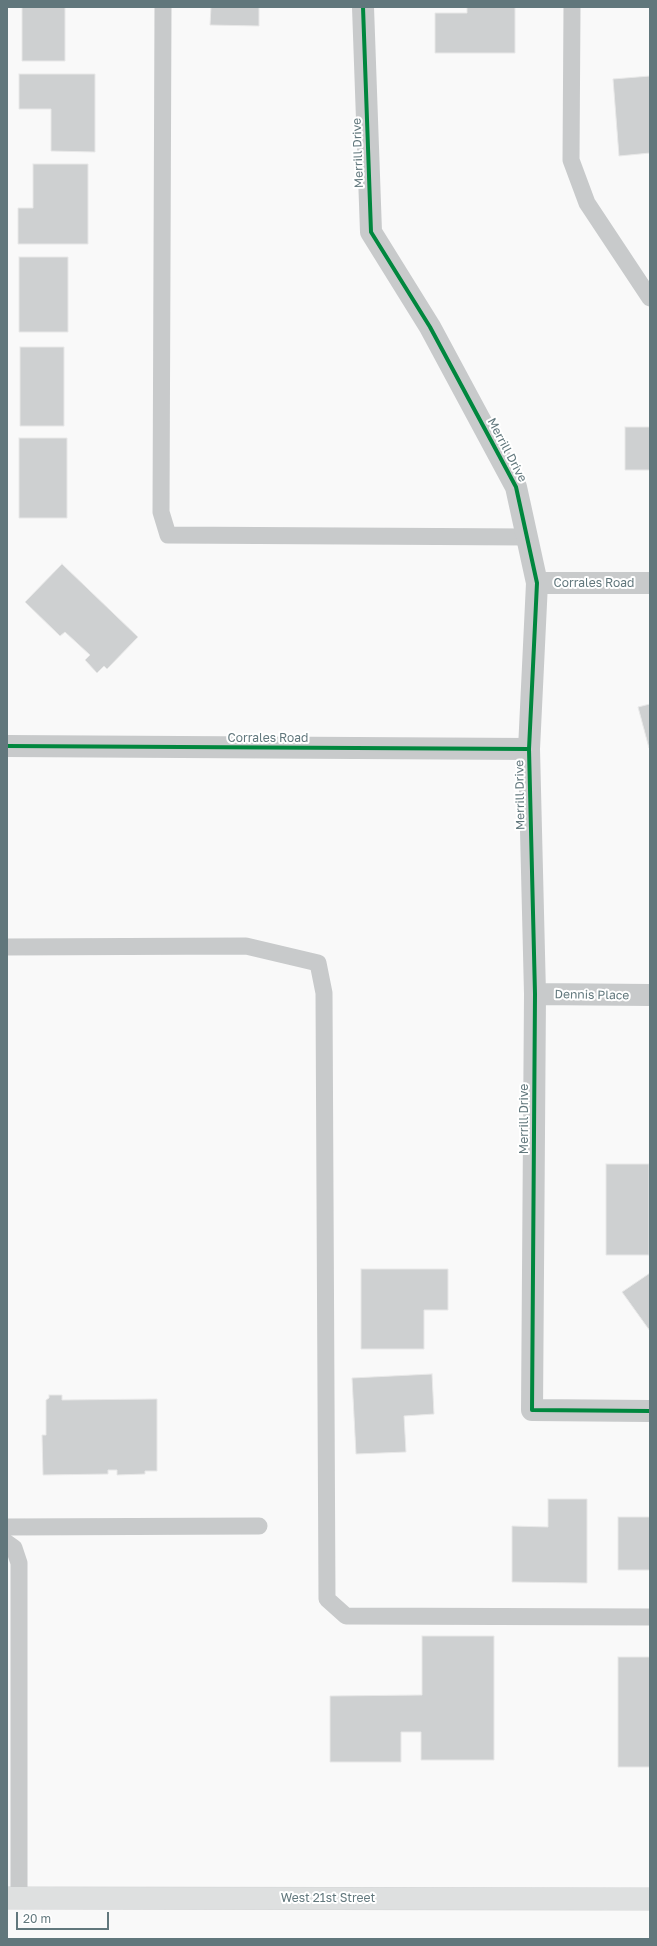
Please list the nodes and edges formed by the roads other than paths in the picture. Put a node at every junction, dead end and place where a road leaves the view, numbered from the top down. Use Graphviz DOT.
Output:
graph roads {
  1 [pos="163,7"];
  2 [pos="363,7"];
  3 [pos="572,7"];
  4 [pos="650,298"];
  5 [pos="527,537"];
  6 [pos="650,583"];
  7 [pos="537,584"];
  8 [pos="7,746"];
  9 [pos="529,749"];
  10 [pos="7,947"];
  11 [pos="535,994"];
  12 [pos="650,995"];
  13 [pos="650,1411"];
  14 [pos="259,1526"];
  15 [pos="7,1527"];
  16 [pos="7,1543"];
  17 [pos="650,1617"];
  18 [pos="13,1898"];
  19 [pos="650,1899"];
  1 -- 5 [label="lane"];
  2 -- 5 [label="street, Merrill Drive"];
  3 -- 4 [label="lane"];
  5 -- 7 [label="street, Merrill Drive"];
  6 -- 7 [label="street, Corrales Road"];
  7 -- 9 [label="street, Merrill Drive"];
  8 -- 9 [label="street, Corrales Road"];
  9 -- 11 [label="street, Merrill Drive"];
  10 -- 17 [label="lane"];
  11 -- 12 [label="street, Dennis Place"];
  11 -- 13 [label="street, Merrill Drive"];
  14 -- 15 [label="lane"];
  16 -- 18 [label="lane"];
  18 -- 19 [label="main road, West 21st Street"];
}
